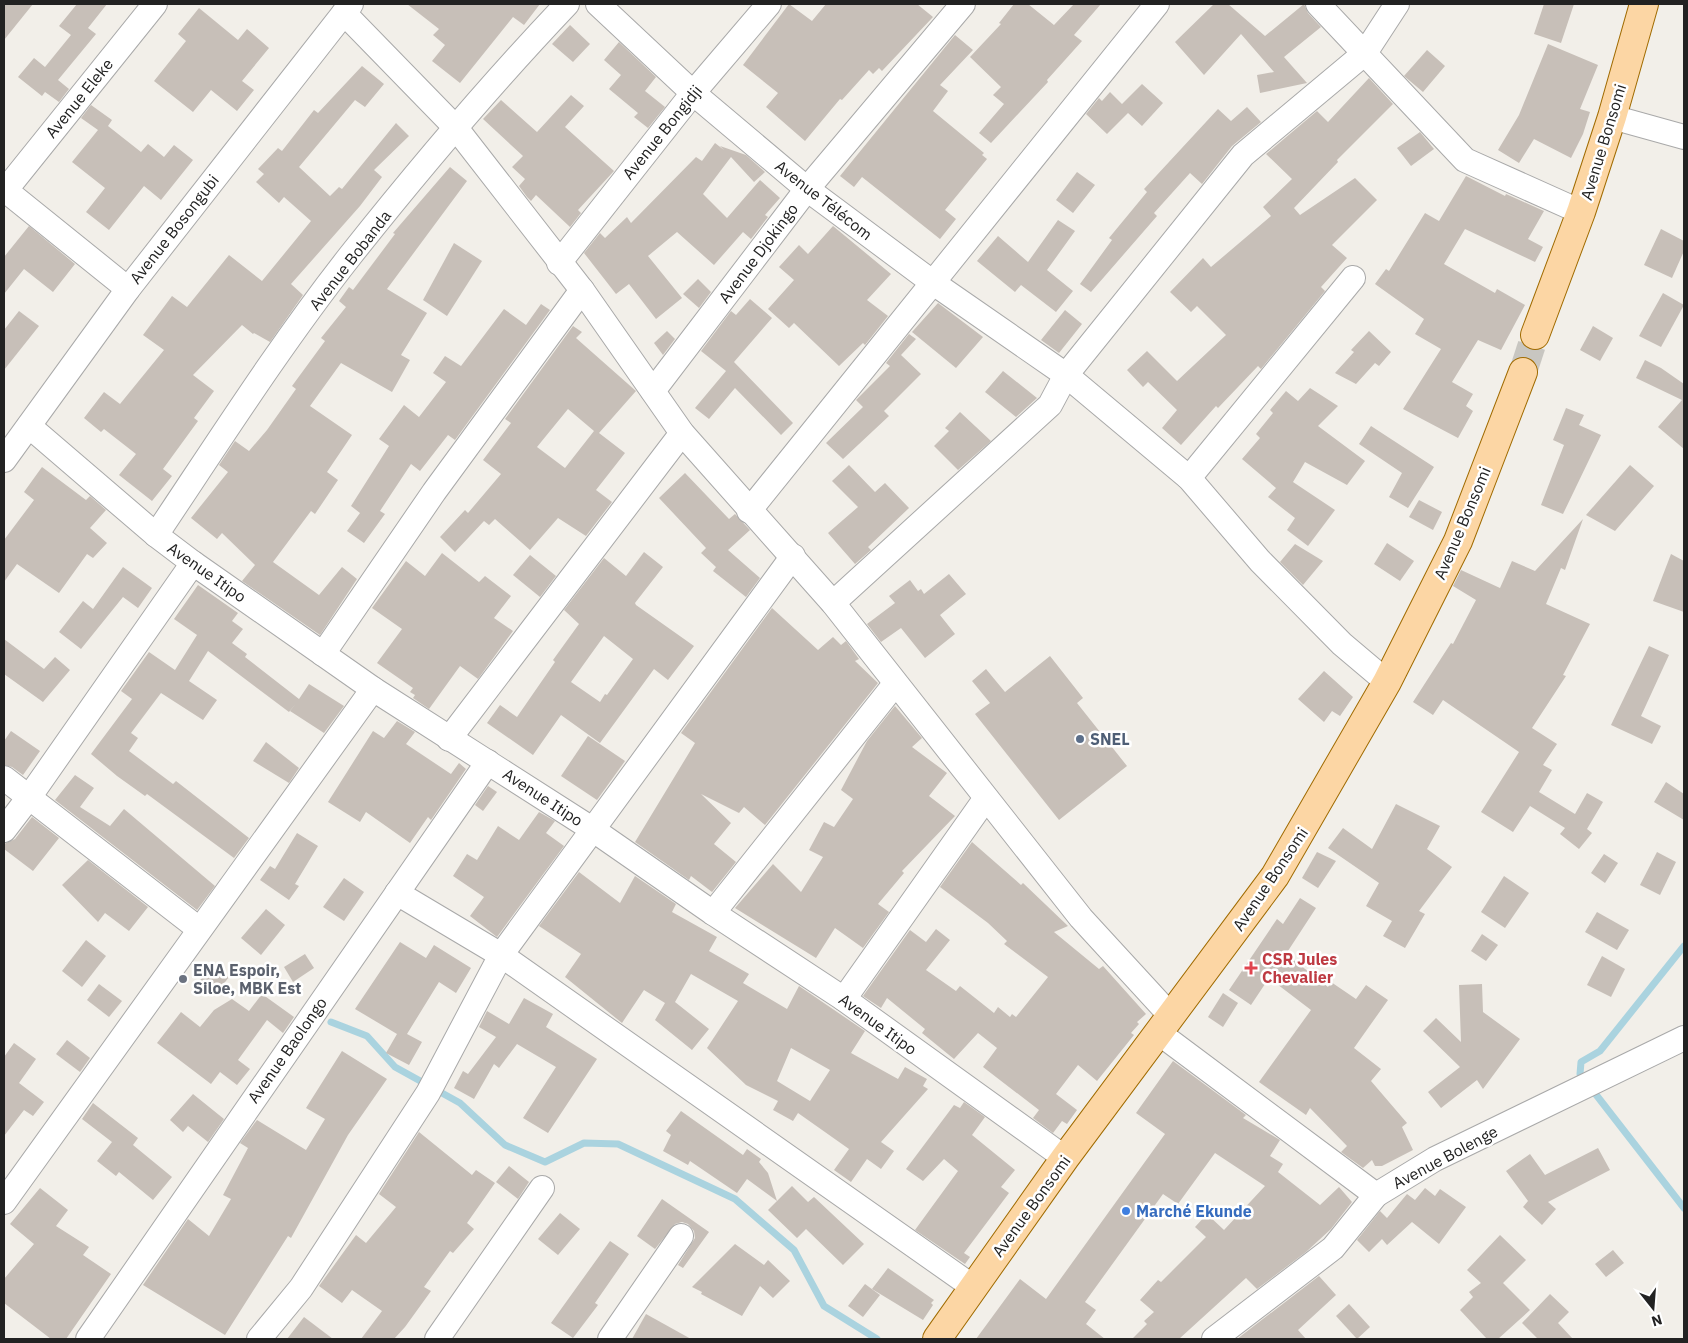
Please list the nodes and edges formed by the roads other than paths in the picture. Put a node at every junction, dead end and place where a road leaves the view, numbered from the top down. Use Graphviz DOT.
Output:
graph roads {
  1 [pos="155,4"];
  2 [pos="568,4"];
  3 [pos="598,4"];
  4 [pos="768,4"];
  5 [pos="964,4"];
  6 [pos="1157,4"];
  7 [pos="1318,4"];
  8 [pos="1397,4"];
  9 [pos="1644,4"];
  10 [pos="347,8"];
  11 [pos="1365,53"];
  12 [pos="693,93"];
  13 [pos="1612,117"];
  14 [pos="456,128"];
  15 [pos="1684,137"];
  16 [pos="807,189"];
  17 [pos="4,190"];
  18 [pos="1581,212"];
  19 [pos="559,263"];
  20 [pos="1353,278"];
  21 [pos="932,282"];
  22 [pos="128,288"];
  23 [pos="582,290"];
  24 [pos="1535,335"];
  25 [pos="1523,372"];
  26 [pos="1066,374"];
  27 [pos="653,390"];
  28 [pos="29,426"];
  29 [pos="682,433"];
  30 [pos="4,460"];
  31 [pos="1189,478"];
  32 [pos="749,511"];
  33 [pos="156,536"];
  34 [pos="793,556"];
  35 [pos="193,563"];
  36 [pos="833,602"];
  37 [pos="323,654"];
  38 [pos="1387,682"];
  39 [pos="896,684"];
  40 [pos="373,689"];
  41 [pos="449,739"];
  42 [pos="488,762"];
  43 [pos="4,778"];
  44 [pos="30,796"];
  45 [pos="986,798"];
  46 [pos="592,829"];
  47 [pos="4,830"];
  48 [pos="397,893"];
  49 [pos="713,913"];
  50 [pos="199,929"];
  51 [pos="502,955"];
  52 [pos="844,999"];
  53 [pos="1165,1024"];
  54 [pos="1684,1038"];
  55 [pos="1065,1158"];
  56 [pos="542,1188"];
  57 [pos="1376,1195"];
  58 [pos="4,1202"];
  59 [pos="681,1236"];
  60 [pos="973,1287"];
  61 [pos="939,1337"];
  62 [pos="88,1339"];
  63 [pos="259,1339"];
  64 [pos="437,1339"];
  65 [pos="610,1339"];
  66 [pos="1214,1339"];
  1 -- 17 [label="street, Avenue Eleke"];
  2 -- 14 [label="street, Avenue Bobanda"];
  3 -- 12 [label="street, Avenue Télécom"];
  4 -- 12 [label="street, Avenue Bongidji"];
  5 -- 16 [label="street, Avenue Djokingo"];
  6 -- 21 [label="street"];
  7 -- 11 [label="street"];
  8 -- 11 [label="street"];
  9 -- 13 [label="main road, Avenue Bonsomi"];
  10 -- 14 [label="street"];
  10 -- 22 [label="street, Avenue Bosongubi"];
  11 -- 18 [label="street"];
  11 -- 26 [label="street"];
  12 -- 16 [label="street, Avenue Télécom"];
  12 -- 19 [label="street, Avenue Bongidji"];
  13 -- 15 [label="street"];
  13 -- 18 [label="main road, Avenue Bonsomi"];
  14 -- 19 [label="street"];
  14 -- 33 [label="street, Avenue Bobanda"];
  16 -- 21 [label="street, Avenue Télécom"];
  16 -- 27 [label="street, Avenue Djokingo"];
  17 -- 22 [label="street"];
  18 -- 24 [label="main road, Avenue Bonsomi"];
  19 -- 23 [label="street"];
  20 -- 31 [label="street"];
  21 -- 26 [label="street, Avenue Télécom"];
  21 -- 32 [label="street"];
  22 -- 28 [label="street, Avenue Bosongubi"];
  23 -- 27 [label="street"];
  23 -- 37 [label="street"];
  25 -- 38 [label="main road, Avenue Bonsomi"];
  26 -- 31 [label="street, Avenue Télécom"];
  26 -- 36 [label="street"];
  27 -- 29 [label="street"];
  28 -- 30 [label="street, Avenue Bosongubi"];
  28 -- 33 [label="street, Avenue Itipo"];
  29 -- 32 [label="street"];
  29 -- 41 [label="street"];
  31 -- 38 [label="street, Avenue Télécom"];
  32 -- 34 [label="street"];
  33 -- 35 [label="street, Avenue Itipo"];
  34 -- 36 [label="street"];
  34 -- 46 [label="street"];
  35 -- 37 [label="street, Avenue Itipo"];
  35 -- 44 [label="street"];
  36 -- 39 [label="street"];
  37 -- 40 [label="street, Avenue Itipo"];
  38 -- 53 [label="main road, Avenue Bonsomi"];
  39 -- 45 [label="street"];
  39 -- 49 [label="street"];
  40 -- 41 [label="street, Avenue Itipo"];
  40 -- 50 [label="street"];
  41 -- 42 [label="street, Avenue Itipo"];
  42 -- 46 [label="street, Avenue Itipo"];
  42 -- 48 [label="street, Avenue Baolongo"];
  43 -- 44 [label="street"];
  44 -- 47 [label="street"];
  44 -- 50 [label="street"];
  45 -- 52 [label="street"];
  45 -- 53 [label="street"];
  46 -- 49 [label="street, Avenue Itipo"];
  46 -- 51 [label="street"];
  48 -- 51 [label="street"];
  48 -- 62 [label="street, Avenue Baolongo"];
  49 -- 52 [label="street, Avenue Itipo"];
  50 -- 58 [label="street"];
  51 -- 60 [label="street"];
  51 -- 63 [label="street"];
  52 -- 55 [label="street, Avenue Itipo"];
  53 -- 55 [label="main road, Avenue Bonsomi"];
  53 -- 57 [label="street"];
  54 -- 57 [label="street, Avenue Bolenge"];
  55 -- 60 [label="main road, Avenue Bonsomi"];
  56 -- 64 [label="street"];
  57 -- 66 [label="street, Avenue Bolenge"];
  59 -- 65 [label="street"];
  60 -- 61 [label="main road, Avenue Bonsomi"];
}
